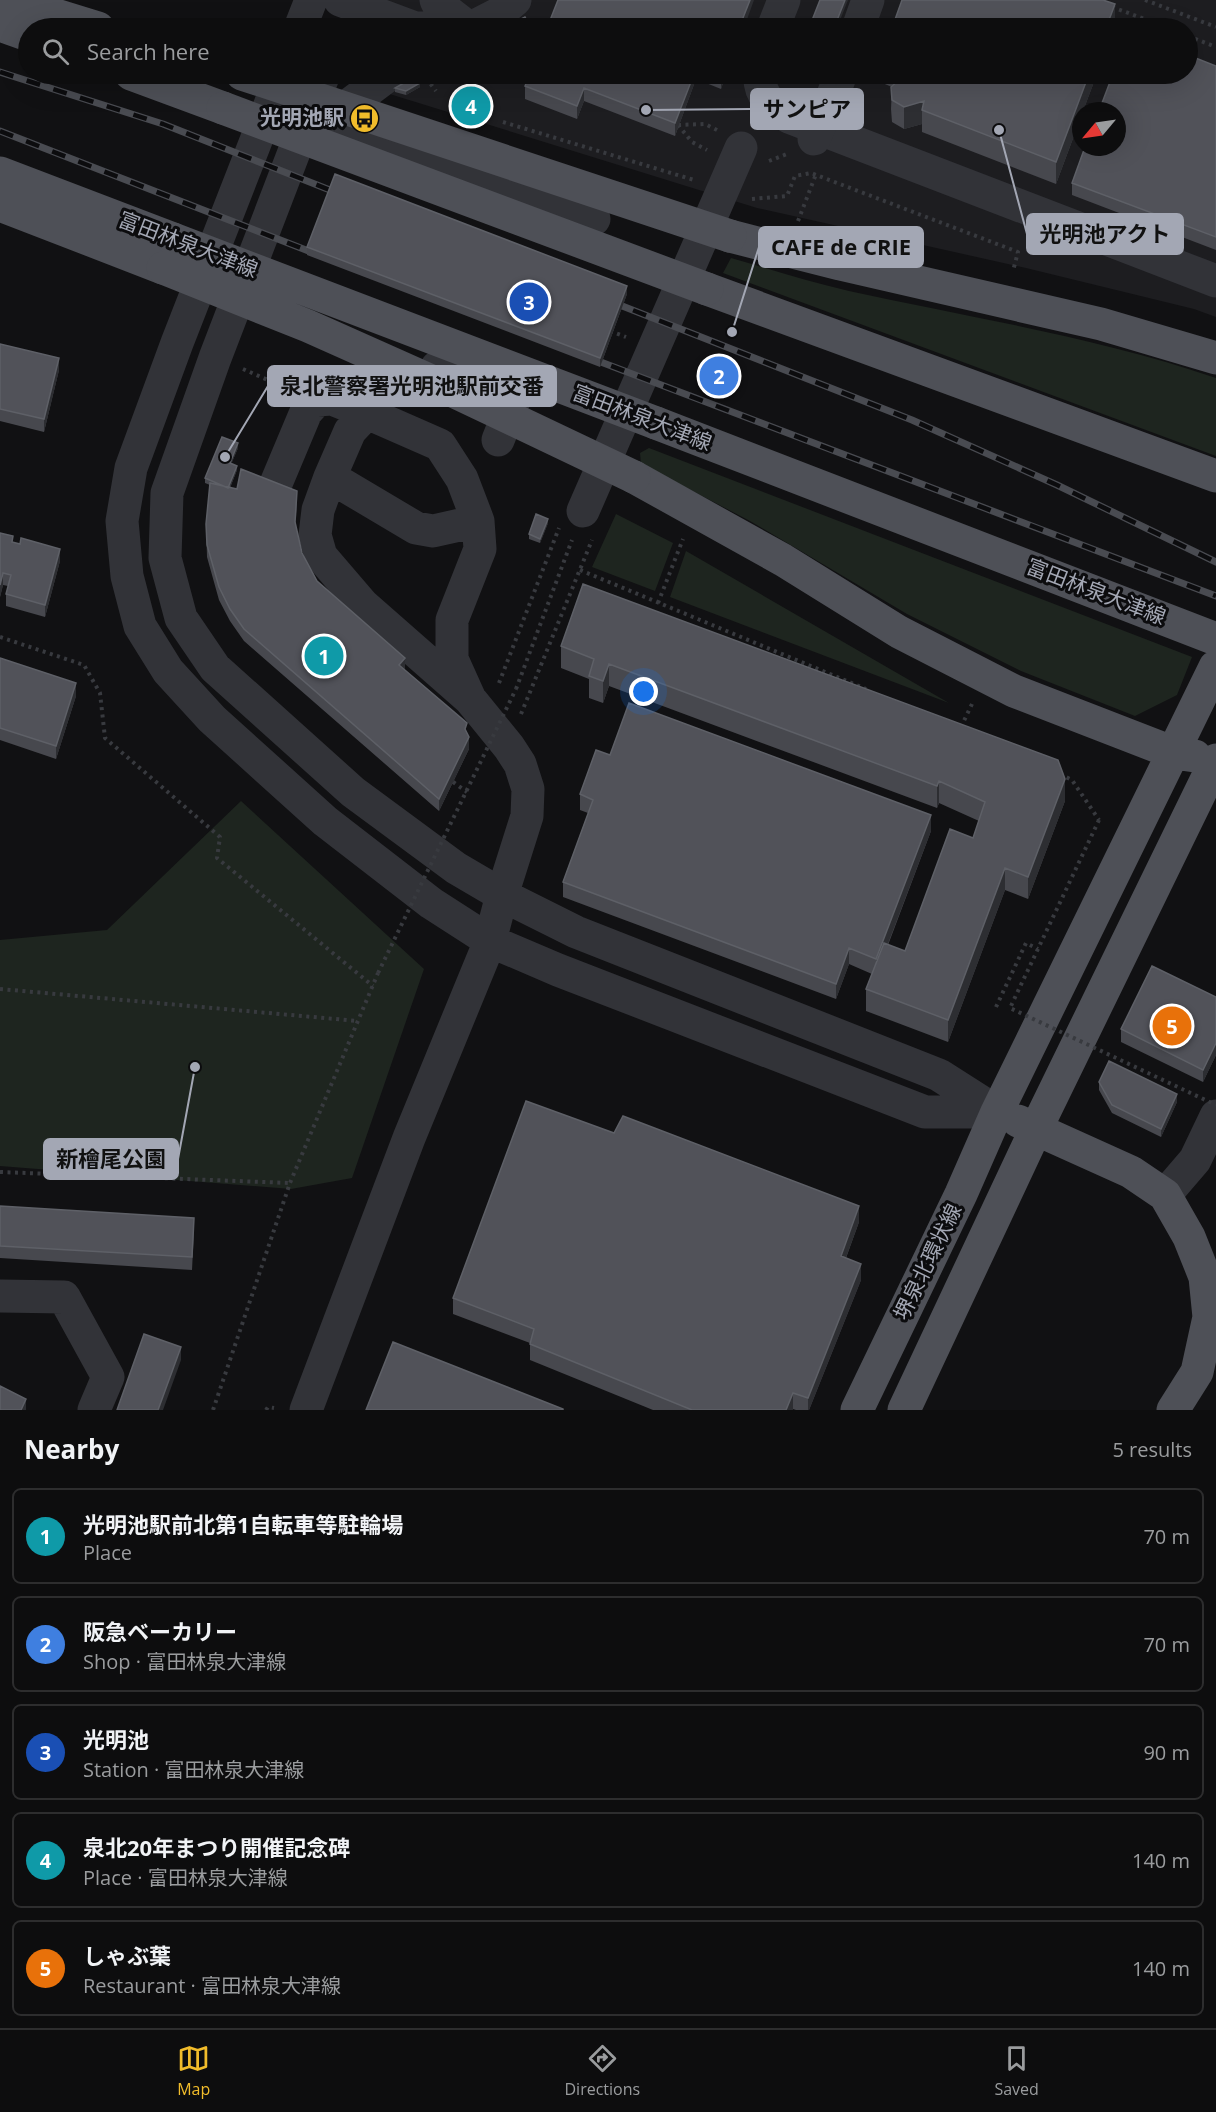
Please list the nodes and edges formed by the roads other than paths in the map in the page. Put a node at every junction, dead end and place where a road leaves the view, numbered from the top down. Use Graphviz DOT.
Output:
graph roads {
  1 [pos="7,0"];
  2 [pos="311,0"];
  3 [pos="436,0"];
  4 [pos="515,0"];
  5 [pos="784,0"];
  6 [pos="868,0"];
  7 [pos="347,8"];
  8 [pos="66,18"];
  9 [pos="304,18"];
  10 [pos="381,18"];
  11 [pos="457,18"];
  12 [pos="490,18"];
  13 [pos="777,18"];
  14 [pos="862,18"];
  15 [pos="0,25"];
  16 [pos="18,31"];
  17 [pos="158,84"];
  18 [pos="272,84"];
  19 [pos="278,84"];
  20 [pos="320,84"];
  21 [pos="377,84"];
  22 [pos="760,84"];
  23 [pos="836,87"];
  24 [pos="352,137"];
  25 [pos="729,139"];
  26 [pos="814,139"];
  27 [pos="289,162"];
  28 [pos="0,173"];
  29 [pos="0,205"];
  30 [pos="594,219"];
  31 [pos="168,253"];
  32 [pos="1216,281"];
  33 [pos="267,294"];
  34 [pos="1216,358"];
  35 [pos="367,413"];
  36 [pos="498,440"];
  37 [pos="1216,476"];
  38 [pos="330,477"];
  39 [pos="272,493"];
  40 [pos="583,511"];
  41 [pos="478,521"];
  42 [pos="1215,653"];
  43 [pos="405,682"];
  44 [pos="484,692"];
  45 [pos="1174,753"];
  46 [pos="1216,760"];
  47 [pos="528,789"];
  48 [pos="502,895"];
  49 [pos="490,941"];
  50 [pos="997,1112"];
  51 [pos="1216,1116"];
  52 [pos="1036,1129"];
  53 [pos="1165,1195"];
  54 [pos="0,1296"];
  55 [pos="290,1409"];
  56 [pos="94,1410"];
  57 [pos="857,1410"];
  58 [pos="904,1410"];
  59 [pos="1173,1410"];
  1 -- 8 [label="main road"];
  2 -- 9 [label="street"];
  3 -- 11 [label="street"];
  4 -- 12 [label="street"];
  5 -- 13 [label="street"];
  6 -- 14 [label="street"];
  7 -- 10 [label="street"];
  15 -- 16 [label="main road"];
  17 -- 37 [label="main road, bridge"];
  18 -- 34 [label="main road, bridge"];
  19 -- 49 [label="street"];
  20 -- 27 [label="street"];
  21 -- 27 [label="street"];
  22 -- 32 [label="street"];
  23 -- 26 [label="street, bridge"];
  24 -- 30 [label="street"];
  25 -- 40 [label="street"];
  27 -- 48 [label="street"];
  28 -- 31 [label="main road, 富田林泉大津線"];
  29 -- 31 [label="main road"];
  31 -- 42 [label="main road, 富田林泉大津線, bridge"];
  31 -- 45 [label="main road, bridge"];
  33 -- 36 [label="street"];
  35 -- 38 [label="street"];
  35 -- 39 [label="street"];
  35 -- 41 [label="street"];
  38 -- 41 [label="street"];
  38 -- 44 [label="street"];
  41 -- 44 [label="street"];
  42 -- 45 [label="main road, 富田林泉大津線"];
  43 -- 47 [label="street"];
  44 -- 47 [label="street"];
  45 -- 46 [label="main road"];
  45 -- 50 [label="main road, 富田林泉大津線"];
  46 -- 52 [label="main road"];
  47 -- 48 [label="street"];
  48 -- 49 [label="street"];
  48 -- 50 [label="street"];
  49 -- 50 [label="street"];
  49 -- 55 [label="street"];
  50 -- 52 [label="main road"];
  50 -- 57 [label="main road, 堺泉北環状線"];
  51 -- 53 [label="street"];
  52 -- 53 [label="main road"];
  52 -- 58 [label="main road, 堺泉北環状線"];
  53 -- 59 [label="main road"];
  54 -- 56 [label="street"];
}
